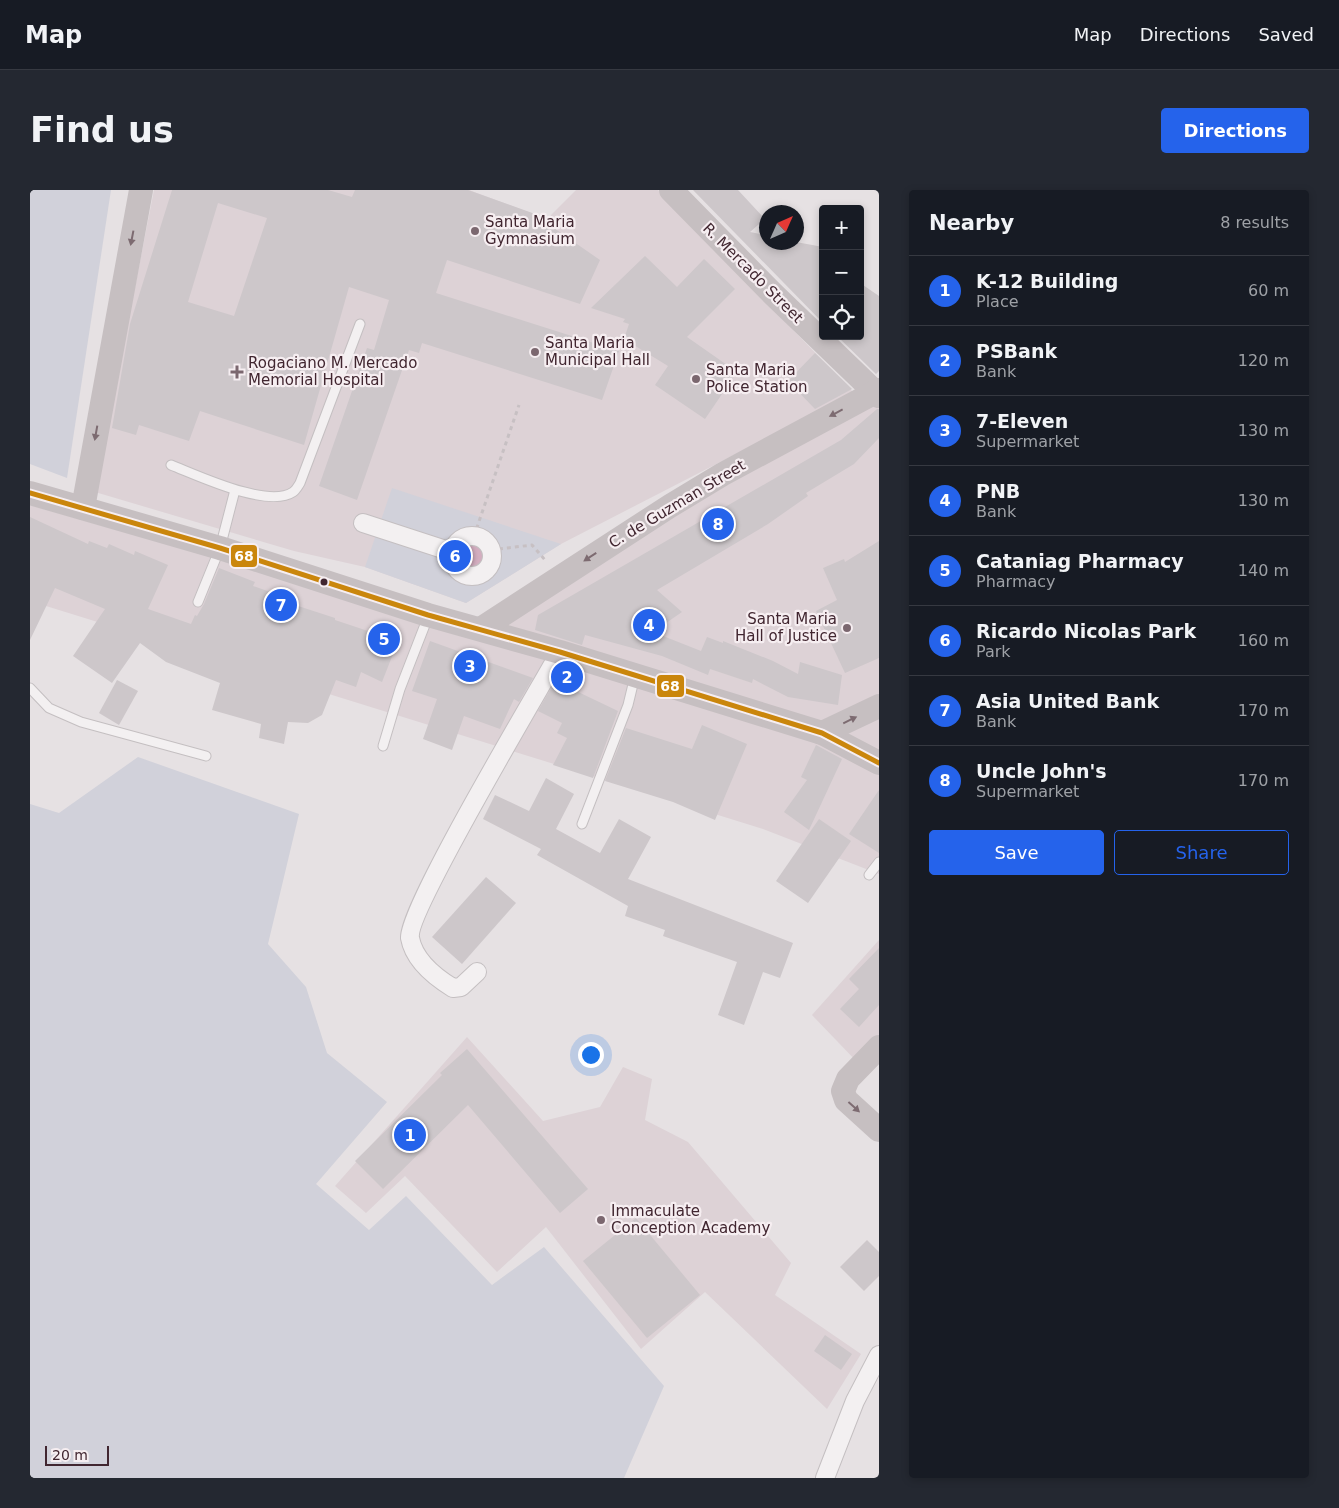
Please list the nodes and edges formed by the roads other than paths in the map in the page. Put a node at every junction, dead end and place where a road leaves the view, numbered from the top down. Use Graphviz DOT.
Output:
graph roads {
  1 [pos="140,190"];
  2 [pos="671,190"];
  3 [pos="360,324"];
  4 [pos="878,393"];
  5 [pos="171,465"];
  6 [pos="235,490"];
  7 [pos="30,492"];
  8 [pos="83,508"];
  9 [pos="363,524"];
  10 [pos="220,548"];
  11 [pos="452,552"];
  12 [pos="198,602"];
  13 [pos="428,615"];
  14 [pos="482,628"];
  15 [pos="560,652"];
  16 [pos="636,675"];
  17 [pos="30,688"];
  18 [pos="879,706"];
  19 [pos="822,733"];
  20 [pos="383,746"];
  21 [pos="206,756"];
  22 [pos="879,763"];
  23 [pos="582,824"];
  24 [pos="879,862"];
  25 [pos="869,875"];
  26 [pos="477,972"];
  27 [pos="879,1047"];
  28 [pos="879,1130"];
  29 [pos="879,1355"];
  30 [pos="825,1478"];
  1 -- 8 [label="main road, one-way"];
  2 -- 4 [label="main road, R. Mercado Street"];
  3 -- 6 [label="lane"];
  4 -- 14 [label="main road, C. de Guzman Street, one-way"];
  5 -- 6 [label="lane"];
  6 -- 10 [label="lane"];
  7 -- 8 [label="main road"];
  8 -- 10 [label="main road"];
  9 -- 11 [label="street"];
  10 -- 12 [label="lane"];
  10 -- 13 [label="main road"];
  11 -- 11 [label="street"];
  13 -- 14 [label="main road"];
  13 -- 20 [label="lane"];
  14 -- 15 [label="main road"];
  15 -- 16 [label="main road"];
  15 -- 26 [label="street"];
  16 -- 19 [label="main road"];
  16 -- 23 [label="lane"];
  17 -- 21 [label="lane"];
  19 -- 18 [label="main road, one-way"];
  19 -- 22 [label="main road"];
  24 -- 25 [label="lane"];
  27 -- 28 [label="main road, one-way"];
  29 -- 30 [label="street"];
}
